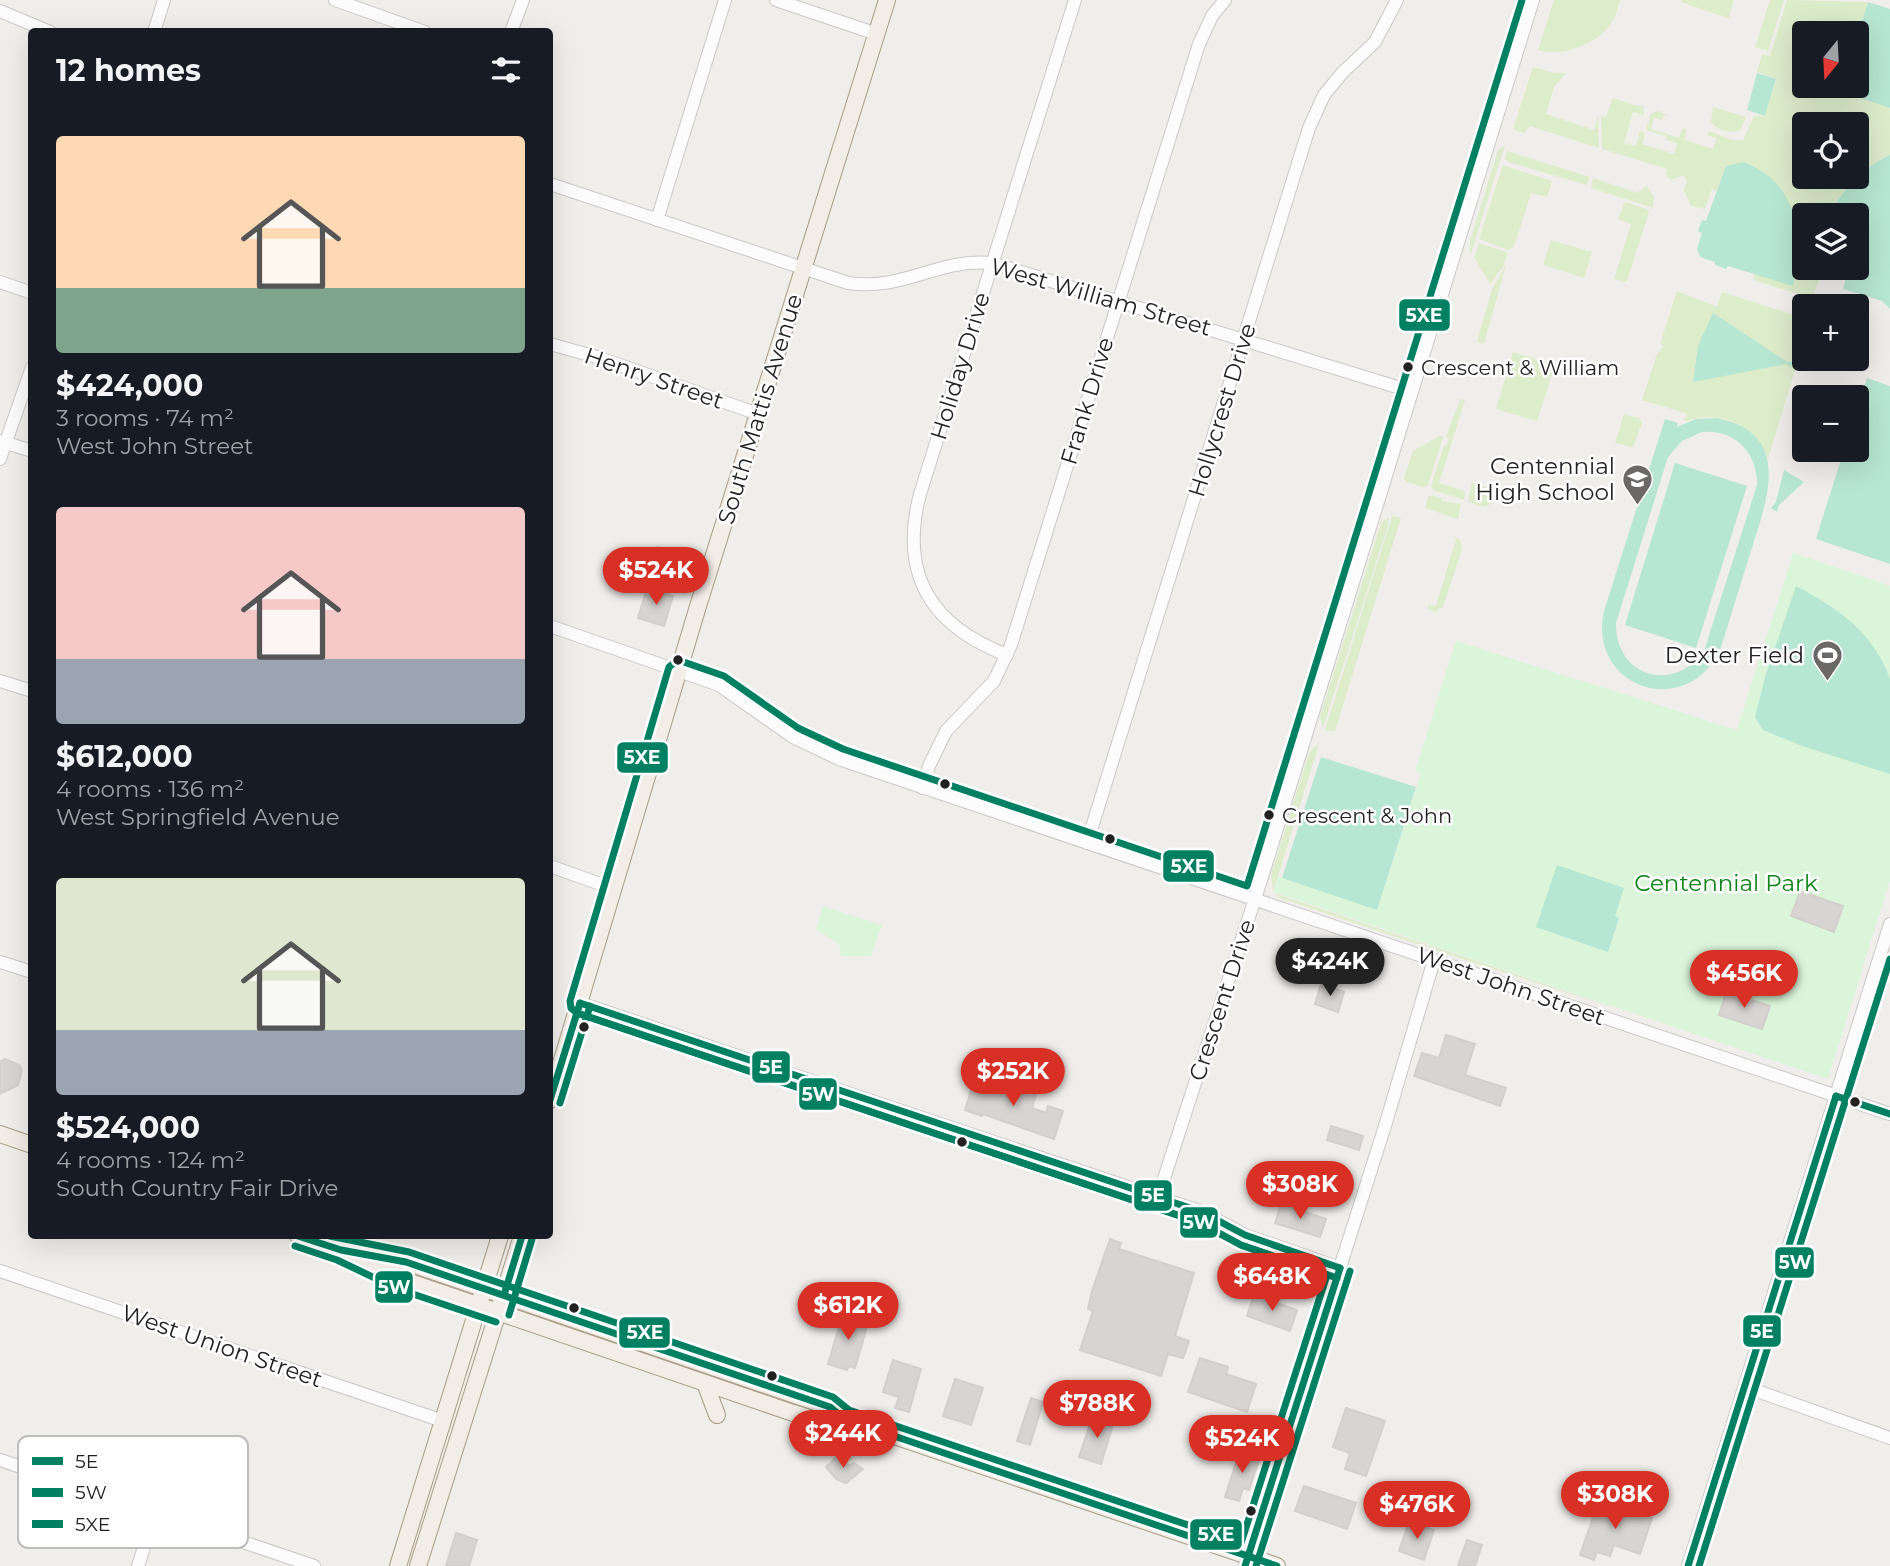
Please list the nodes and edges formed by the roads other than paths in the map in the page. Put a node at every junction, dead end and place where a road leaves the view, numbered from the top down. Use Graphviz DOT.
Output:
graph roads {
  1 [pos="164,0"];
  2 [pos="335,0"];
  3 [pos="523,0"];
  4 [pos="725,0"];
  5 [pos="776,0"];
  6 [pos="887,0"];
  7 [pos="1075,0"];
  8 [pos="1225,0"];
  9 [pos="1397,0"];
  10 [pos="1533,0"];
  11 [pos="0,11"];
  12 [pos="40,28"];
  13 [pos="155,28"];
  14 [pos="414,28"];
  15 [pos="512,28"];
  16 [pos="877,34"];
  17 [pos="553,185"];
  18 [pos="657,220"];
  19 [pos="992,262"];
  20 [pos="804,268"];
  21 [pos="0,282"];
  22 [pos="28,292"];
  23 [pos="1119,300"];
  24 [pos="1245,340"];
  25 [pos="553,345"];
  26 [pos="28,377"];
  27 [pos="1410,391"];
  28 [pos="758,414"];
  29 [pos="3,442"];
  30 [pos="28,450"];
  31 [pos="0,459"];
  32 [pos="553,627"];
  33 [pos="1007,655"];
  34 [pos="679,670"];
  35 [pos="0,681"];
  36 [pos="28,690"];
  37 [pos="923,788"];
  38 [pos="1087,843"];
  39 [pos="553,867"];
  40 [pos="614,889"];
  41 [pos="1254,899"];
  42 [pos="1890,924"];
  43 [pos="1434,960"];
  44 [pos="0,961"];
  45 [pos="28,971"];
  46 [pos="580,1003"];
  47 [pos="553,1090"];
  48 [pos="1836,1096"];
  49 [pos="1890,1114"];
  50 [pos="0,1134"];
  51 [pos="28,1143"];
  52 [pos="1158,1197"];
  53 [pos="307,1239"];
  54 [pos="499,1239"];
  55 [pos="521,1239"];
  56 [pos="341,1250"];
  57 [pos="1340,1268"];
  58 [pos="0,1270"];
  59 [pos="484,1288"];
  60 [pos="504,1295"];
  61 [pos="478,1305"];
  62 [pos="499,1312"];
  63 [pos="705,1383"];
  64 [pos="1746,1387"];
  65 [pos="717,1415"];
  66 [pos="844,1419"];
  67 [pos="443,1421"];
  68 [pos="1890,1438"];
  69 [pos="0,1460"];
  70 [pos="18,1466"];
  71 [pos="248,1544"];
  72 [pos="144,1548"];
  73 [pos="1246,1561"];
  74 [pos="138,1566"];
  75 [pos="314,1566"];
  76 [pos="398,1566"];
  77 [pos="418,1566"];
  78 [pos="1277,1566"];
  79 [pos="1688,1566"];
  1 -- 13 [label="street"];
  2 -- 14 [label="street"];
  3 -- 15 [label="street"];
  4 -- 18 [label="street"];
  5 -- 16 [label="street"];
  6 -- 16 [label="main road, South Mattis Avenue"];
  7 -- 19 [label="street, Holiday Drive"];
  8 -- 23 [label="street, Frank Drive"];
  9 -- 24 [label="street, Hollycrest Drive"];
  10 -- 27 [label="street, Crescent Drive"];
  11 -- 12 [label="street"];
  16 -- 20 [label="main road, South Mattis Avenue"];
  17 -- 18 [label="street, West William Street"];
  18 -- 20 [label="street, West William Street"];
  19 -- 20 [label="street, West William Street"];
  19 -- 23 [label="street, West William Street"];
  19 -- 33 [label="street, Holiday Drive"];
  20 -- 28 [label="main road, South Mattis Avenue"];
  21 -- 22 [label="street"];
  23 -- 24 [label="street, West William Street"];
  23 -- 33 [label="street, Frank Drive"];
  24 -- 27 [label="street, West William Street"];
  24 -- 38 [label="street, Hollycrest Drive"];
  25 -- 28 [label="street, Henry Street"];
  26 -- 29 [label="street"];
  27 -- 41 [label="street, Crescent Drive"];
  28 -- 34 [label="main road, South Mattis Avenue"];
  29 -- 30 [label="street"];
  29 -- 31 [label="street"];
  32 -- 34 [label="street, West John Street"];
  33 -- 37 [label="street, Frank Drive"];
  34 -- 37 [label="street, West John Street"];
  34 -- 40 [label="main road, South Mattis Avenue"];
  35 -- 36 [label="street"];
  37 -- 38 [label="street, West John Street"];
  38 -- 41 [label="street, West John Street"];
  39 -- 40 [label="street"];
  40 -- 46 [label="main road, South Mattis Avenue"];
  41 -- 43 [label="street, West John Street"];
  41 -- 52 [label="street, Crescent Drive"];
  42 -- 48 [label="street"];
  43 -- 48 [label="street, West John Street"];
  43 -- 57 [label="street"];
  44 -- 45 [label="street"];
  46 -- 47 [label="main road, South Mattis Avenue"];
  46 -- 52 [label="street"];
  48 -- 49 [label="street, West John Street"];
  48 -- 64 [label="street"];
  50 -- 51 [label="main road"];
  52 -- 57 [label="street"];
  53 -- 56 [label="main road"];
  54 -- 59 [label="main road"];
  55 -- 60 [label="main road"];
  56 -- 59 [label="main road"];
  56 -- 61 [label="main road"];
  57 -- 73 [label="street"];
  58 -- 67 [label="street, West Union Street"];
  59 -- 60 [label="main road"];
  59 -- 61 [label="main road"];
  60 -- 62 [label="main road"];
  60 -- 66 [label="main road"];
  61 -- 62 [label="main road"];
  61 -- 67 [label="main road"];
  62 -- 63 [label="main road"];
  62 -- 77 [label="main road"];
  63 -- 65 [label="main road"];
  63 -- 66 [label="main road"];
  64 -- 68 [label="street"];
  64 -- 79 [label="street"];
  66 -- 73 [label="main road"];
  67 -- 76 [label="main road"];
  69 -- 70 [label="street"];
  71 -- 75 [label="street"];
  72 -- 74 [label="street"];
  73 -- 78 [label="main road"];
}
